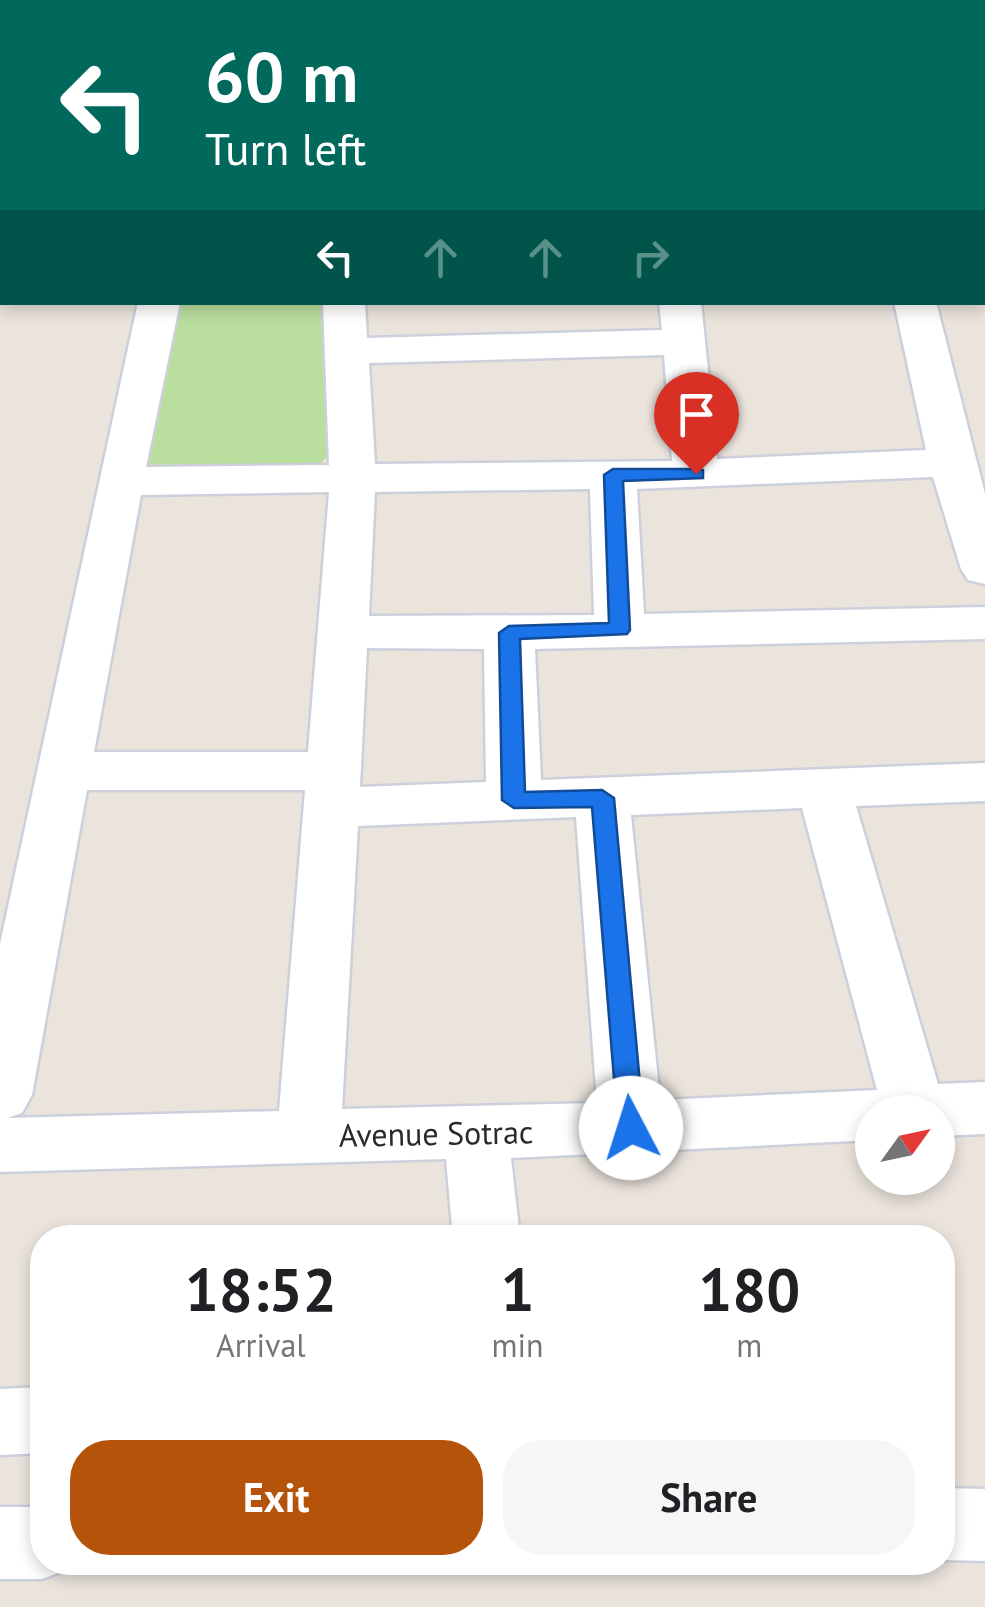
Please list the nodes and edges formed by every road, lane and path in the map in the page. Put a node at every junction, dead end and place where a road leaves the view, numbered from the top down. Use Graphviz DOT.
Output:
graph roads {
  1 [pos="158,305"];
  2 [pos="344,305"];
  3 [pos="915,305"];
  4 [pos="681,322"];
  5 [pos="346,350"];
  6 [pos="952,462"];
  7 [pos="696,474"];
  8 [pos="613,475"];
  9 [pos="353,479"];
  10 [pos="120,482"];
  11 [pos="985,569"];
  12 [pos="985,623"];
  13 [pos="620,630"];
  14 [pos="342,632"];
  15 [pos="509,633"];
  16 [pos="63,770"];
  17 [pos="985,782"];
  18 [pos="333,789"];
  19 [pos="824,790"];
  20 [pos="602,798"];
  21 [pos="514,800"];
  22 [pos="0,1095"];
  23 [pos="909,1095"];
  24 [pos="985,1108"];
  25 [pos="955,1110"];
  26 [pos="855,1115"];
  27 [pos="631,1128"];
  28 [pos="476,1132"];
  29 [pos="309,1136"];
  30 [pos="0,1145"];
  31 [pos="486,1225"];
  32 [pos="30,1421"];
  33 [pos="0,1422"];
  34 [pos="955,1524"];
  35 [pos="985,1525"];
  36 [pos="0,1543"];
  37 [pos="30,1543"];
  1 -- 10 [label="street"];
  2 -- 5 [label="street"];
  3 -- 6 [label="street"];
  4 -- 5 [label="street"];
  4 -- 7 [label="street"];
  5 -- 9 [label="street"];
  6 -- 7 [label="street"];
  6 -- 11 [label="street"];
  7 -- 8 [label="street"];
  8 -- 9 [label="street"];
  8 -- 13 [label="street"];
  9 -- 10 [label="street"];
  9 -- 14 [label="street"];
  10 -- 16 [label="street"];
  12 -- 13 [label="street"];
  13 -- 15 [label="street"];
  14 -- 15 [label="street"];
  14 -- 18 [label="street"];
  15 -- 21 [label="street"];
  16 -- 18 [label="street"];
  16 -- 22 [label="street"];
  17 -- 19 [label="street"];
  18 -- 21 [label="street"];
  18 -- 29 [label="street"];
  19 -- 20 [label="street"];
  19 -- 23 [label="street"];
  20 -- 21 [label="street"];
  20 -- 27 [label="street"];
  24 -- 25 [label="street"];
  26 -- 27 [label="street, Avenue Sotrac"];
  27 -- 28 [label="street, Avenue Sotrac"];
  28 -- 29 [label="street, Avenue Sotrac"];
  28 -- 31 [label="street"];
  29 -- 30 [label="street, Avenue Sotrac"];
  32 -- 33 [label="street"];
  34 -- 35 [label="street"];
  36 -- 37 [label="street"];
}
